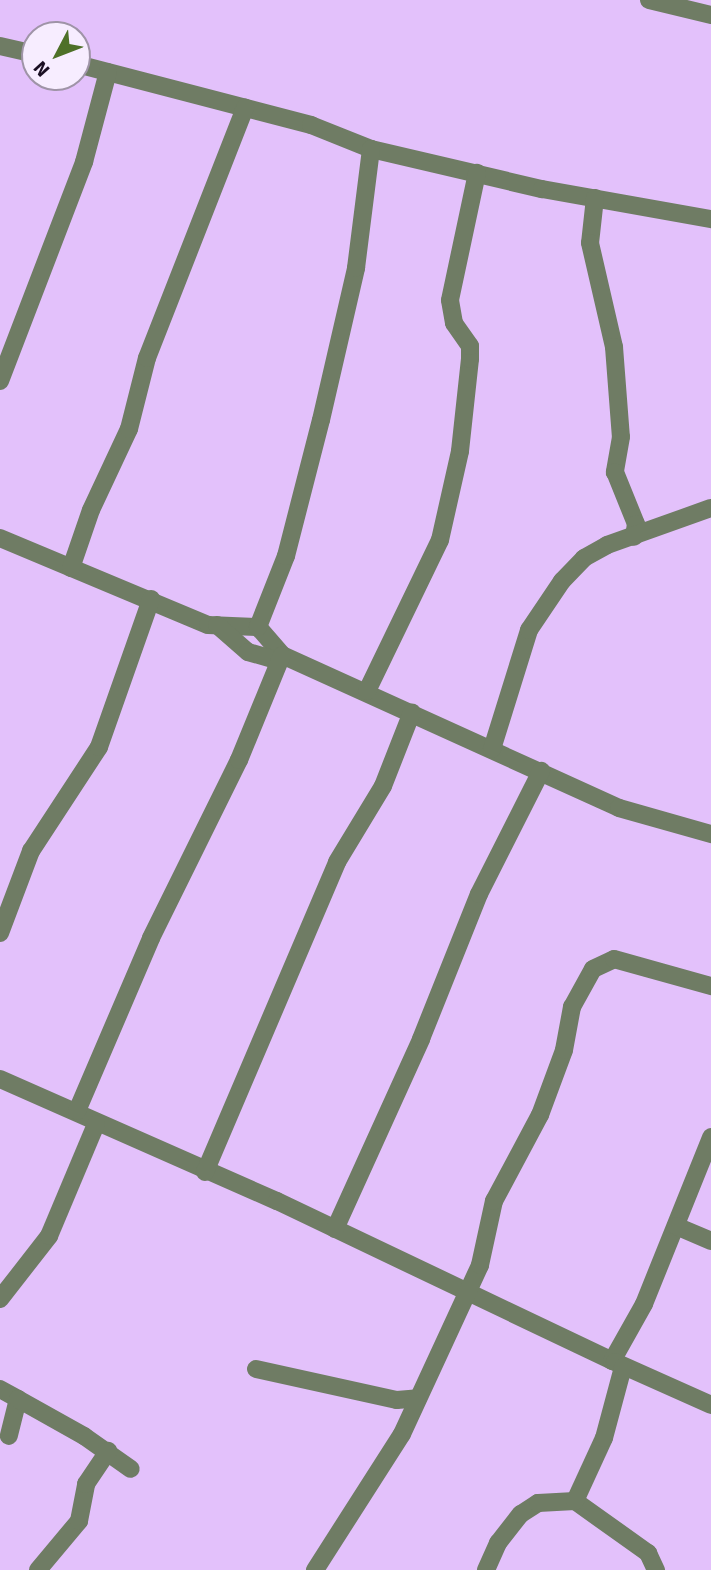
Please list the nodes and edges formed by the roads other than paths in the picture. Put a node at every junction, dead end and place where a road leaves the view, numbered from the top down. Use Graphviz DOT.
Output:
graph roads {
  1 [pos="649,0"];
  2 [pos="711,15"];
  3 [pos="0,46"];
  4 [pos="21,51"];
  5 [pos="91,68"];
  6 [pos="108,72"];
  7 [pos="245,108"];
  8 [pos="371,149"];
  9 [pos="477,173"];
  10 [pos="595,198"];
  11 [pos="711,219"];
  12 [pos="0,381"];
  13 [pos="711,508"];
  14 [pos="634,537"];
  15 [pos="0,538"];
  16 [pos="71,568"];
  17 [pos="151,599"];
  18 [pos="217,625"];
  19 [pos="258,627"];
  20 [pos="281,658"];
  21 [pos="367,691"];
  22 [pos="412,712"];
  23 [pos="492,749"];
  24 [pos="541,771"];
  25 [pos="711,834"];
  26 [pos="0,933"];
  27 [pos="711,986"];
  28 [pos="0,1079"];
  29 [pos="77,1111"];
  30 [pos="96,1124"];
  31 [pos="711,1137"];
  32 [pos="205,1172"];
  33 [pos="676,1226"];
  34 [pos="335,1229"];
  35 [pos="711,1241"];
  36 [pos="466,1290"];
  37 [pos="0,1299"];
  38 [pos="618,1364"];
  39 [pos="256,1369"];
  40 [pos="0,1389"];
  41 [pos="418,1398"];
  42 [pos="18,1399"];
  43 [pos="711,1405"];
  44 [pos="9,1436"];
  45 [pos="108,1451"];
  46 [pos="131,1469"];
  47 [pos="575,1501"];
  48 [pos="38,1570"];
  49 [pos="315,1570"];
  50 [pos="486,1570"];
  51 [pos="656,1570"];
  1 -- 2 [label="street"];
  3 -- 4 [label="street"];
  5 -- 6 [label="street"];
  6 -- 7 [label="street"];
  6 -- 12 [label="street"];
  7 -- 8 [label="street"];
  7 -- 16 [label="street"];
  8 -- 9 [label="street"];
  8 -- 19 [label="street"];
  9 -- 10 [label="street"];
  9 -- 21 [label="street"];
  10 -- 11 [label="street"];
  10 -- 14 [label="street"];
  13 -- 14 [label="street"];
  14 -- 23 [label="street"];
  15 -- 16 [label="street"];
  16 -- 17 [label="street"];
  17 -- 18 [label="street"];
  17 -- 26 [label="street"];
  18 -- 19 [label="street"];
  18 -- 20 [label="street"];
  19 -- 20 [label="street"];
  20 -- 21 [label="street"];
  20 -- 29 [label="street"];
  21 -- 22 [label="street"];
  22 -- 23 [label="street"];
  22 -- 32 [label="street"];
  23 -- 24 [label="street"];
  24 -- 25 [label="street"];
  24 -- 34 [label="street"];
  27 -- 36 [label="street"];
  28 -- 29 [label="street"];
  29 -- 30 [label="street"];
  30 -- 32 [label="street"];
  30 -- 37 [label="street"];
  31 -- 33 [label="street"];
  32 -- 34 [label="street"];
  33 -- 35 [label="street"];
  33 -- 38 [label="street"];
  34 -- 36 [label="street"];
  36 -- 38 [label="street"];
  36 -- 41 [label="street"];
  38 -- 43 [label="street"];
  38 -- 47 [label="street"];
  39 -- 41 [label="street"];
  40 -- 42 [label="street"];
  41 -- 49 [label="street"];
  42 -- 44 [label="street"];
  42 -- 45 [label="street"];
  45 -- 46 [label="street"];
  45 -- 48 [label="street"];
  47 -- 50 [label="street"];
  47 -- 51 [label="street"];
}
